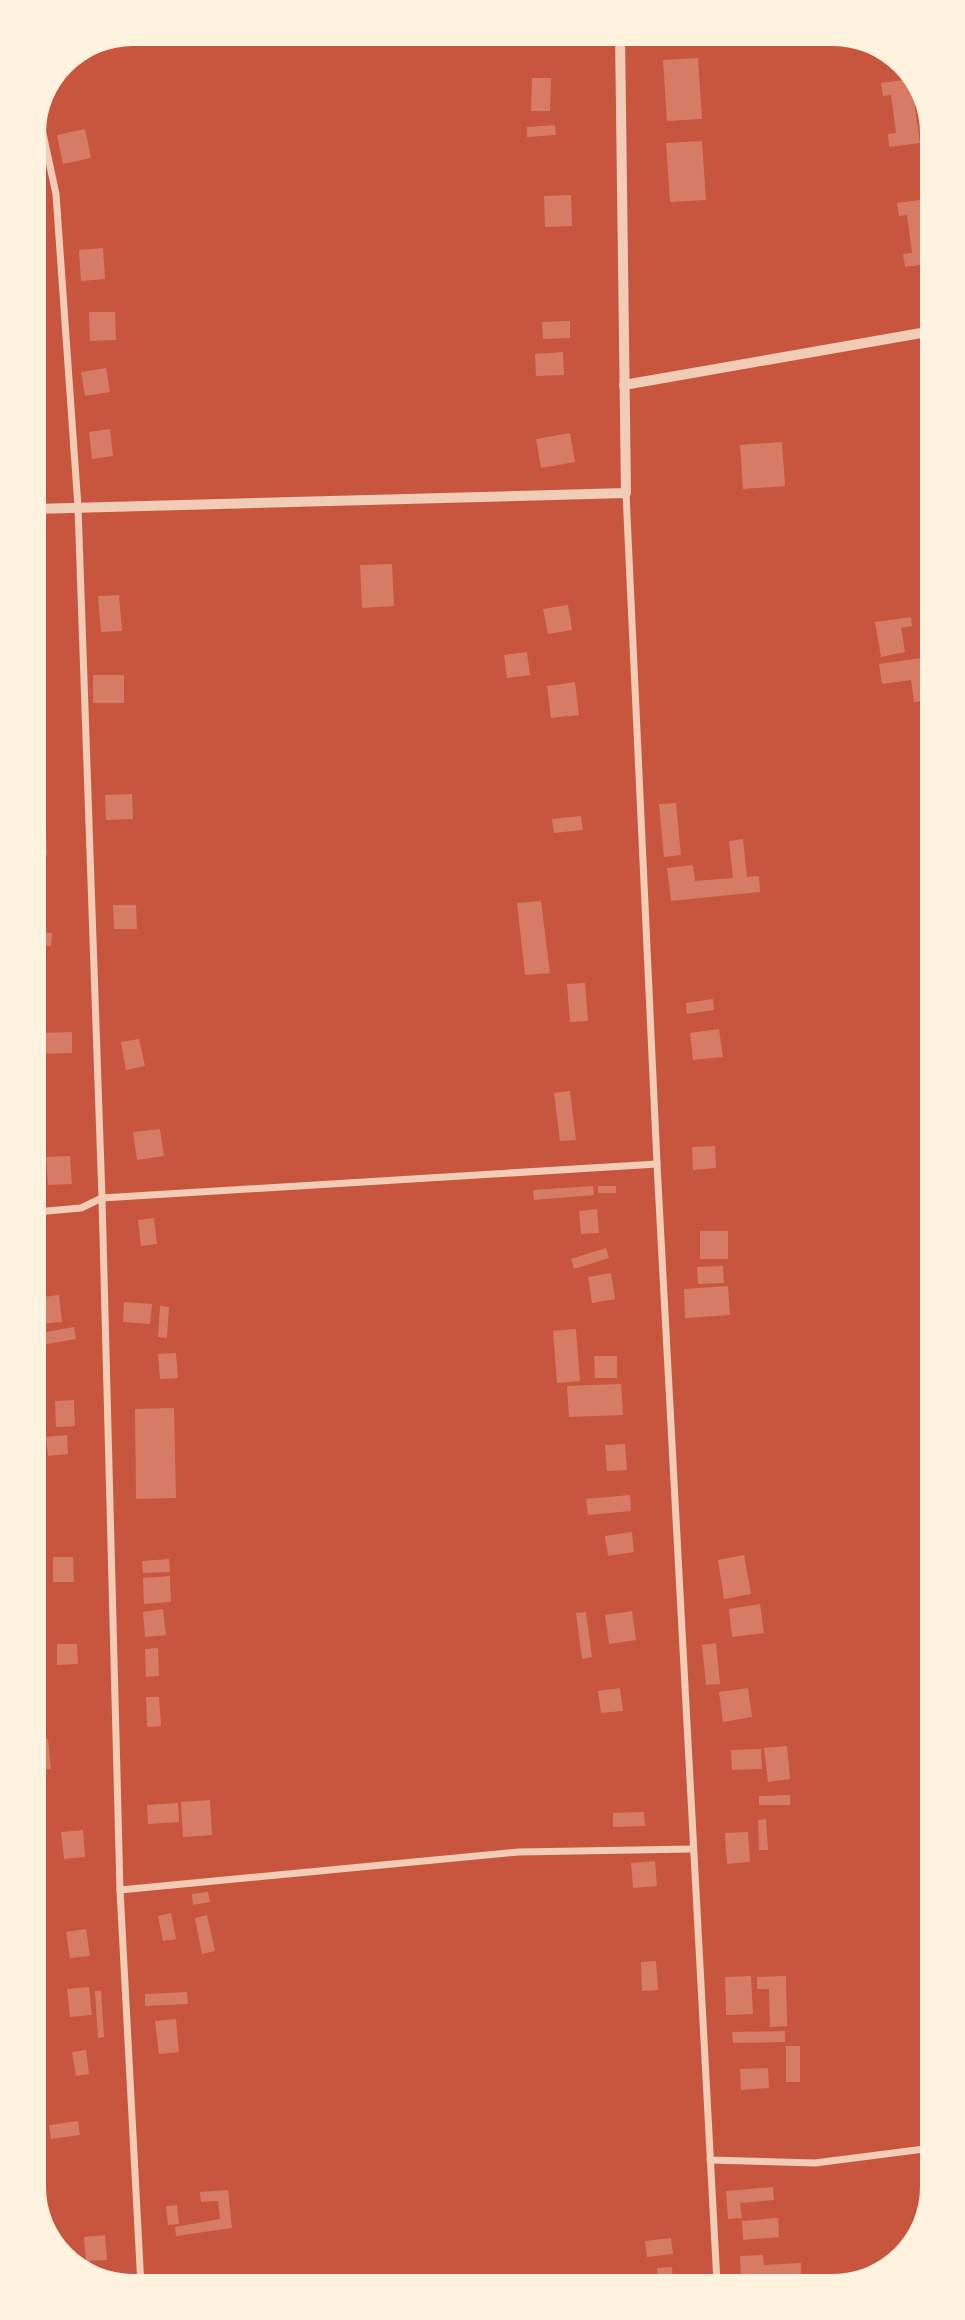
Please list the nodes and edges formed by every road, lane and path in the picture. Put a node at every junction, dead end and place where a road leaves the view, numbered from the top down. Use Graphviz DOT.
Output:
graph roads {
  1 [pos="620,46"];
  2 [pos="46,148"];
  3 [pos="920,333"];
  4 [pos="624,385"];
  5 [pos="626,493"];
  6 [pos="78,507"];
  7 [pos="46,508"];
  8 [pos="657,1164"];
  9 [pos="102,1198"];
  10 [pos="46,1211"];
  11 [pos="694,1849"];
  12 [pos="120,1890"];
  13 [pos="920,2150"];
  14 [pos="710,2160"];
  15 [pos="140,2274"];
  16 [pos="716,2274"];
  1 -- 4 [label="street"];
  2 -- 6 [label="street"];
  3 -- 4 [label="street"];
  4 -- 5 [label="street"];
  5 -- 6 [label="street"];
  5 -- 8 [label="street"];
  6 -- 7 [label="street"];
  6 -- 9 [label="street"];
  8 -- 9 [label="street"];
  8 -- 11 [label="street"];
  9 -- 10 [label="street"];
  9 -- 12 [label="street"];
  11 -- 12 [label="street"];
  11 -- 14 [label="street"];
  12 -- 15 [label="street"];
  13 -- 14 [label="street"];
  14 -- 16 [label="street"];
}
